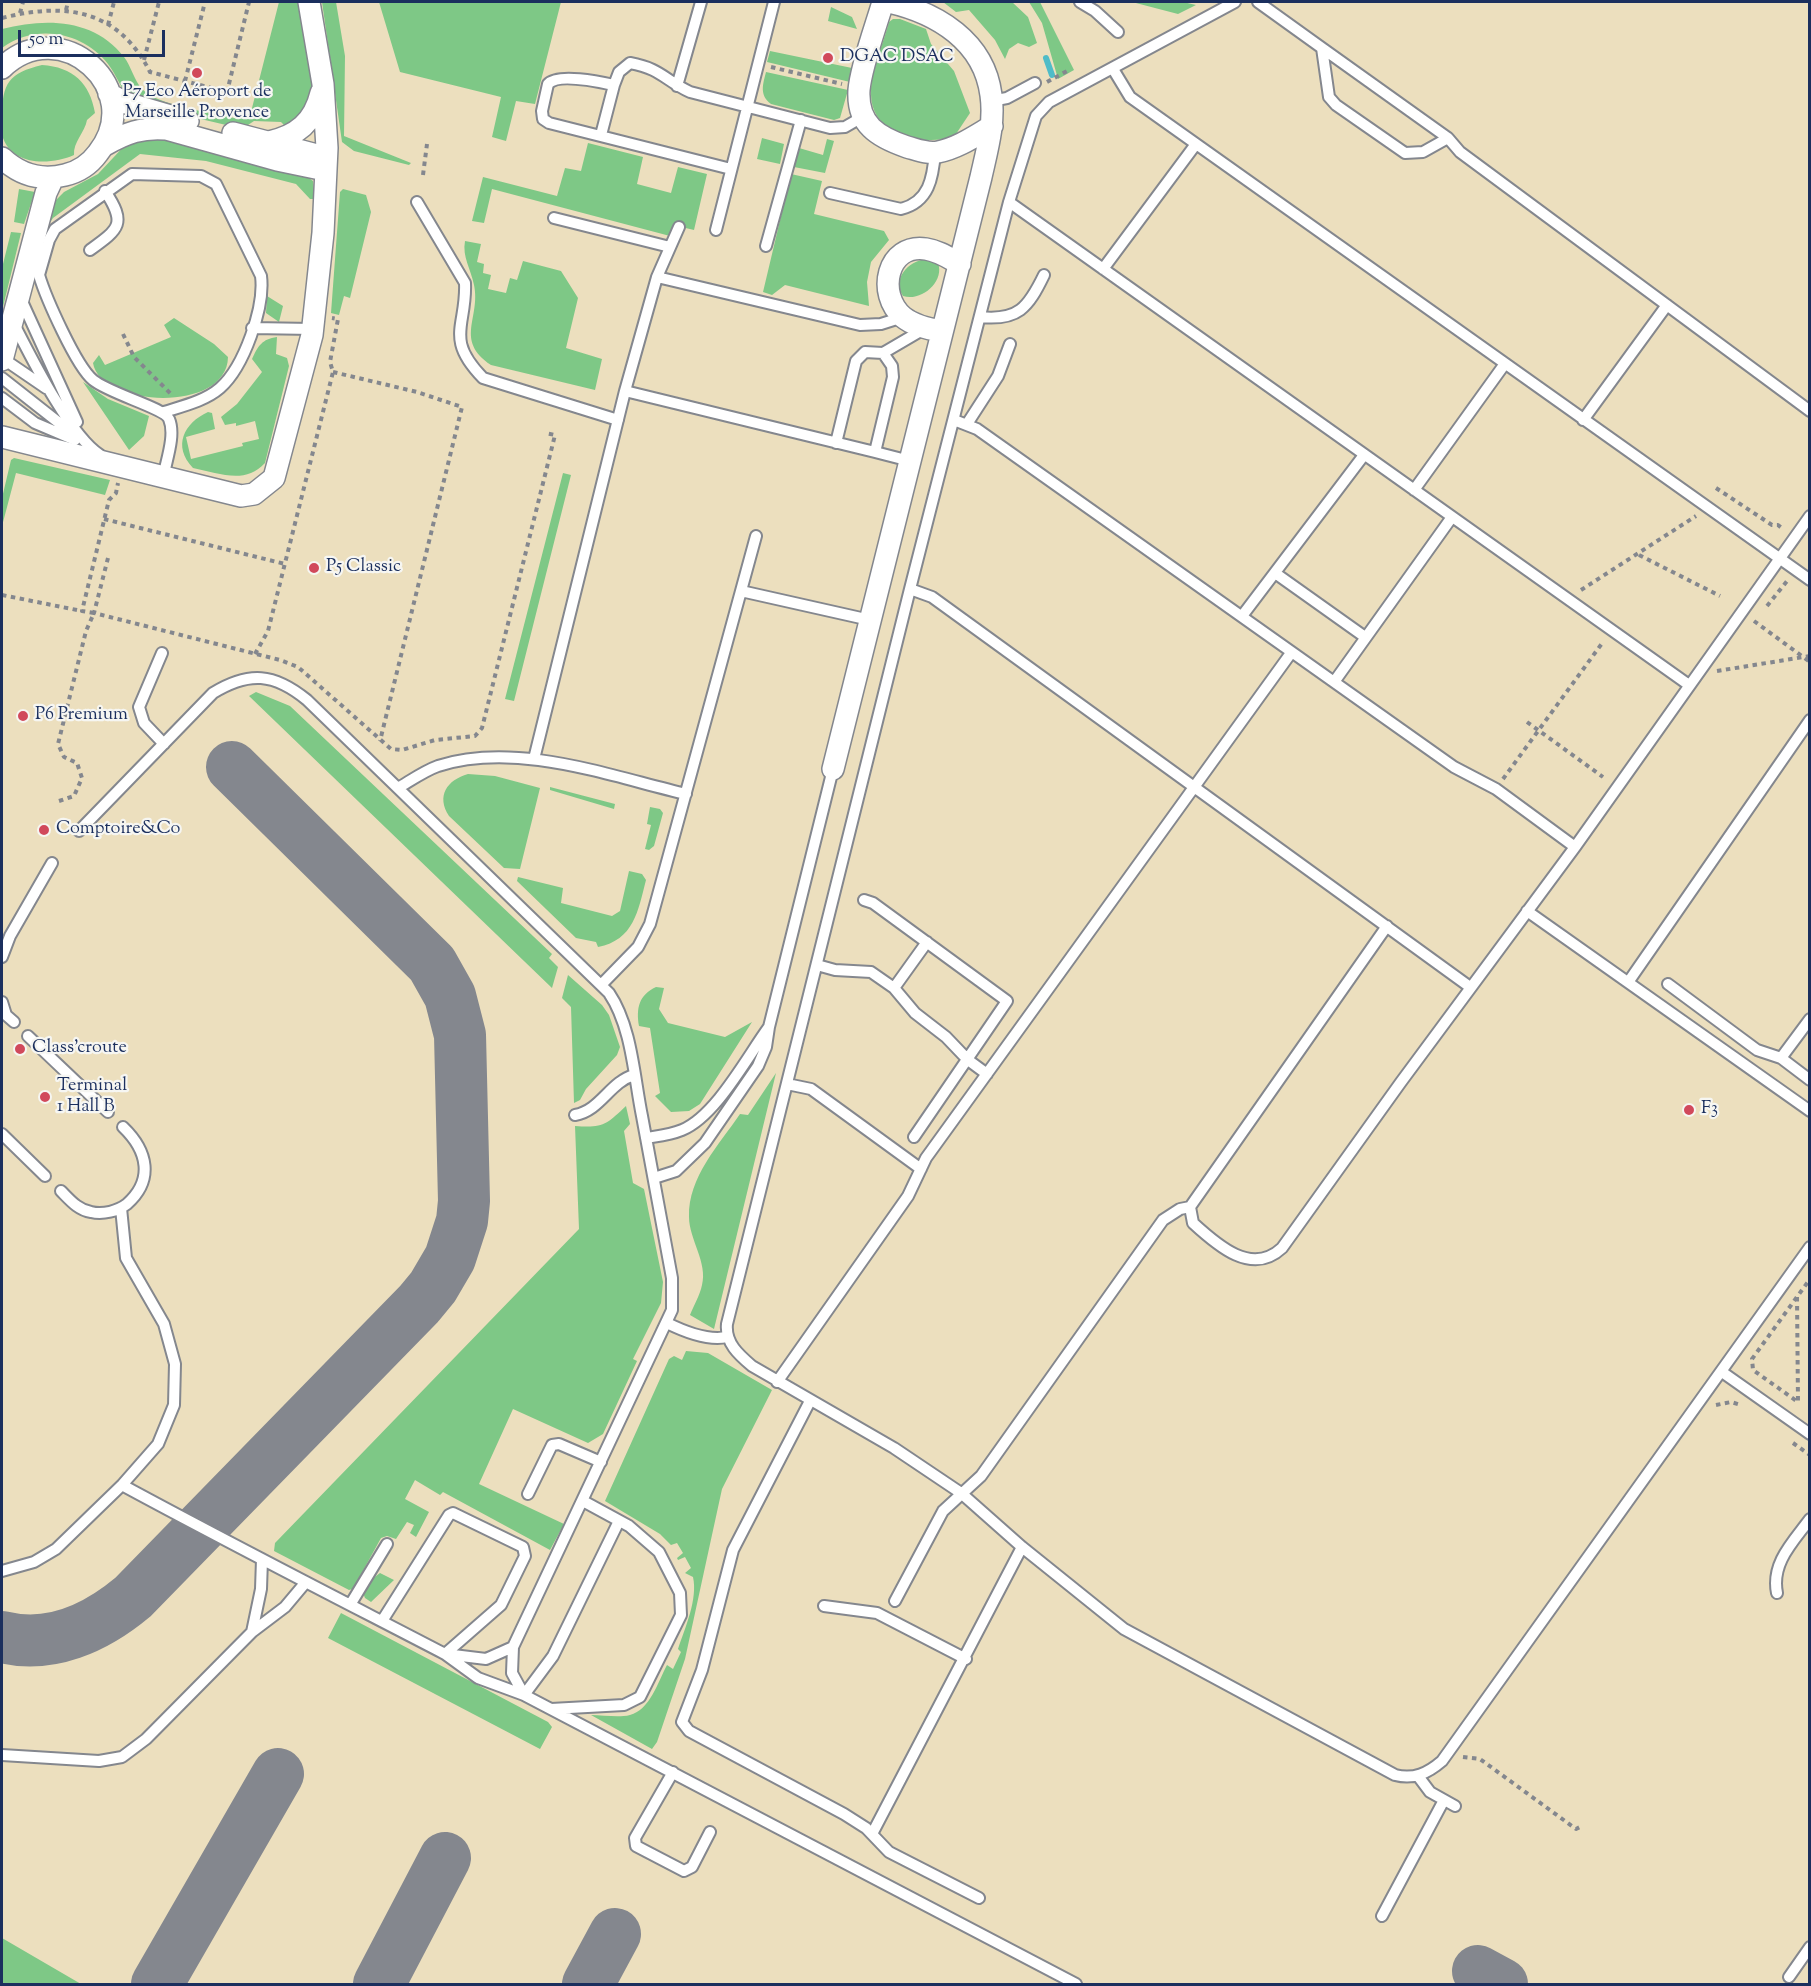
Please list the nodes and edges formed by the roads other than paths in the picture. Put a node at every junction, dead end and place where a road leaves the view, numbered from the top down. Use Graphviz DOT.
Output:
graph roads {
  1 [pos="309,2"];
  2 [pos="701,2"];
  3 [pos="774,2"];
  4 [pos="883,2"];
  5 [pos="889,2"];
  6 [pos="1080,2"];
  7 [pos="1235,2"];
  8 [pos="1258,2"];
  9 [pos="1118,32"];
  10 [pos="1322,48"];
  11 [pos="2,68"];
  12 [pos="1113,69"];
  13 [pos="1035,83"];
  14 [pos="323,84"];
  15 [pos="614,85"];
  16 [pos="677,86"];
  17 [pos="109,94"];
  18 [pos="991,101"];
  19 [pos="748,106"];
  20 [pos="864,116"];
  21 [pos="801,120"];
  22 [pos="992,126"];
  23 [pos="601,135"];
  24 [pos="1448,138"];
  25 [pos="269,142"];
  26 [pos="1196,144"];
  27 [pos="105,145"];
  28 [pos="936,152"];
  29 [pos="2,159"];
  30 [pos="325,164"];
  31 [pos="731,169"];
  32 [pos="53,178"];
  33 [pos="105,191"];
  34 [pos="830,193"];
  35 [pos="417,202"];
  36 [pos="1009,202"];
  37 [pos="554,218"];
  38 [pos="679,227"];
  39 [pos="716,230"];
  40 [pos="766,246"];
  41 [pos="670,247"];
  42 [pos="90,250"];
  43 [pos="960,264"];
  44 [pos="1103,269"];
  45 [pos="1044,275"];
  46 [pos="657,277"];
  47 [pos="19,294"];
  48 [pos="1667,305"];
  49 [pos="903,317"];
  50 [pos="980,317"];
  51 [pos="12,320"];
  52 [pos="252,328"];
  53 [pos="313,329"];
  54 [pos="934,330"];
  55 [pos="1010,344"];
  56 [pos="883,353"];
  57 [pos="2,359"];
  58 [pos="1504,365"];
  59 [pos="2,378"];
  60 [pos="49,390"];
  61 [pos="626,391"];
  62 [pos="2,398"];
  63 [pos="1809,411"];
  64 [pos="164,412"];
  65 [pos="618,420"];
  66 [pos="954,420"];
  67 [pos="1583,420"];
  68 [pos="967,424"];
  69 [pos="2,437"];
  70 [pos="836,443"];
  71 [pos="87,444"];
  72 [pos="875,452"];
  73 [pos="1364,455"];
  74 [pos="910,461"];
  75 [pos="121,468"];
  76 [pos="163,478"];
  77 [pos="1414,490"];
  78 [pos="1809,516"];
  79 [pos="1452,517"];
  80 [pos="756,536"];
  81 [pos="1779,558"];
  82 [pos="1275,573"];
  83 [pos="1809,580"];
  84 [pos="910,590"];
  85 [pos="741,591"];
  86 [pos="1242,616"];
  87 [pos="870,620"];
  88 [pos="1365,637"];
  89 [pos="1291,652"];
  90 [pos="162,653"];
  91 [pos="1334,682"];
  92 [pos="1689,685"];
  93 [pos="1809,720"];
  94 [pos="164,744"];
  95 [pos="534,759"];
  96 [pos="833,770"];
  97 [pos="1195,787"];
  98 [pos="398,788"];
  99 [pos="686,794"];
  100 [pos="80,831"];
  101 [pos="1575,847"];
  102 [pos="52,863"];
  103 [pos="864,900"];
  104 [pos="1527,911"];
  105 [pos="1387,926"];
  106 [pos="927,942"];
  107 [pos="2,957"];
  108 [pos="816,965"];
  109 [pos="1629,981"];
  110 [pos="1668,984"];
  111 [pos="601,985"];
  112 [pos="1470,987"];
  113 [pos="894,988"];
  114 [pos="2,1002"];
  115 [pos="1809,1019"];
  116 [pos="14,1022"];
  117 [pos="769,1027"];
  118 [pos="28,1036"];
  119 [pos="1781,1058"];
  120 [pos="968,1060"];
  121 [pos="634,1074"];
  122 [pos="987,1074"];
  123 [pos="1809,1080"];
  124 [pos="787,1084"];
  125 [pos="1809,1111"];
  126 [pos="108,1112"];
  127 [pos="575,1114"];
  128 [pos="123,1127"];
  129 [pos="2,1134"];
  130 [pos="914,1137"];
  131 [pos="646,1138"];
  132 [pos="921,1169"];
  133 [pos="45,1176"];
  134 [pos="654,1178"];
  135 [pos="61,1191"];
  136 [pos="1190,1207"];
  137 [pos="121,1208"];
  138 [pos="1809,1248"];
  139 [pos="667,1323"];
  140 [pos="727,1337"];
  141 [pos="1722,1372"];
  142 [pos="777,1382"];
  143 [pos="810,1401"];
  144 [pos="1809,1434"];
  145 [pos="601,1462"];
  146 [pos="122,1485"];
  147 [pos="528,1494"];
  148 [pos="961,1494"];
  149 [pos="583,1501"];
  150 [pos="1809,1519"];
  151 [pos="620,1521"];
  152 [pos="387,1544"];
  153 [pos="1022,1547"];
  154 [pos="262,1559"];
  155 [pos="2,1571"];
  156 [pos="306,1582"];
  157 [pos="1777,1593"];
  158 [pos="895,1601"];
  159 [pos="350,1605"];
  160 [pos="824,1606"];
  161 [pos="382,1621"];
  162 [pos="252,1632"];
  163 [pos="513,1647"];
  164 [pos="445,1654"];
  165 [pos="966,1659"];
  166 [pos="524,1695"];
  167 [pos="550,1709"];
  168 [pos="2,1755"];
  169 [pos="673,1772"];
  170 [pos="1418,1776"];
  171 [pos="1444,1800"];
  172 [pos="1455,1806"];
  173 [pos="710,1833"];
  174 [pos="872,1833"];
  175 [pos="979,1898"];
  176 [pos="1382,1916"];
  177 [pos="1809,1947"];
  178 [pos="1789,1977"];
  179 [pos="1076,1984"];
  1 -- 14 [label="street"];
  2 -- 16 [label="lane"];
  3 -- 19 [label="lane"];
  4 -- 20 [label="street"];
  5 -- 18 [label="street"];
  6 -- 9 [label="lane"];
  7 -- 12 [label="lane"];
  8 -- 10 [label="lane"];
  10 -- 24 [label="lane"];
  10 -- 24 [label="lane"];
  11 -- 17 [label="street"];
  12 -- 26 [label="lane"];
  12 -- 36 [label="lane"];
  13 -- 18 [label="lane"];
  14 -- 25 [label="street"];
  14 -- 30 [label="street"];
  15 -- 16 [label="lane"];
  15 -- 23 [label="lane"];
  15 -- 23 [label="lane"];
  16 -- 19 [label="lane"];
  17 -- 25 [label="street"];
  17 -- 27 [label="street"];
  18 -- 22 [label="street"];
  19 -- 21 [label="lane"];
  19 -- 31 [label="lane"];
  20 -- 21 [label="lane"];
  20 -- 28 [label="street"];
  21 -- 40 [label="lane"];
  22 -- 28 [label="street"];
  22 -- 43 [label="street"];
  23 -- 31 [label="lane"];
  24 -- 48 [label="lane"];
  25 -- 30 [label="street"];
  26 -- 44 [label="lane"];
  26 -- 58 [label="lane"];
  27 -- 30 [label="street"];
  27 -- 32 [label="street"];
  28 -- 34 [label="lane"];
  29 -- 32 [label="street"];
  30 -- 53 [label="street"];
  31 -- 39 [label="lane"];
  32 -- 47 [label="street"];
  33 -- 42 [label="lane"];
  33 -- 52 [label="lane"];
  33 -- 64 [label="lane"];
  35 -- 65 [label="lane"];
  36 -- 44 [label="lane"];
  36 -- 50 [label="lane"];
  37 -- 41 [label="lane"];
  38 -- 41 [label="lane"];
  41 -- 46 [label="lane"];
  43 -- 49 [label="street"];
  43 -- 54 [label="street"];
  44 -- 73 [label="lane"];
  45 -- 50 [label="lane"];
  46 -- 49 [label="lane"];
  46 -- 61 [label="lane"];
  47 -- 51 [label="street"];
  47 -- 71 [label="lane"];
  48 -- 63 [label="lane"];
  48 -- 67 [label="lane"];
  49 -- 54 [label="street"];
  50 -- 66 [label="lane"];
  51 -- 57 [label="street"];
  51 -- 60 [label="lane"];
  52 -- 53 [label="lane"];
  52 -- 64 [label="lane"];
  53 -- 76 [label="street"];
  54 -- 56 [label="lane"];
  54 -- 74 [label="street"];
  55 -- 68 [label="lane"];
  56 -- 70 [label="lane"];
  56 -- 72 [label="lane"];
  57 -- 60 [label="lane"];
  58 -- 67 [label="lane"];
  58 -- 77 [label="lane"];
  59 -- 71 [label="lane"];
  60 -- 71 [label="lane"];
  61 -- 65 [label="lane"];
  61 -- 70 [label="lane"];
  62 -- 71 [label="lane"];
  64 -- 76 [label="lane"];
  65 -- 95 [label="lane"];
  66 -- 68 [label="lane"];
  66 -- 84 [label="lane"];
  67 -- 81 [label="lane"];
  68 -- 86 [label="lane"];
  69 -- 75 [label="street"];
  70 -- 72 [label="lane"];
  71 -- 75 [label="lane"];
  72 -- 74 [label="lane"];
  73 -- 77 [label="lane"];
  73 -- 82 [label="lane"];
  74 -- 87 [label="street"];
  75 -- 76 [label="street"];
  77 -- 79 [label="lane"];
  78 -- 81 [label="lane"];
  79 -- 88 [label="lane"];
  79 -- 92 [label="lane"];
  80 -- 85 [label="lane"];
  81 -- 83 [label="lane"];
  81 -- 92 [label="lane"];
  82 -- 86 [label="lane"];
  82 -- 88 [label="lane"];
  84 -- 97 [label="lane"];
  84 -- 108 [label="lane"];
  85 -- 87 [label="lane"];
  85 -- 99 [label="lane"];
  86 -- 89 [label="lane"];
  87 -- 96 [label="street"];
  88 -- 91 [label="lane"];
  89 -- 91 [label="lane"];
  89 -- 97 [label="lane"];
  90 -- 94 [label="lane"];
  91 -- 101 [label="lane"];
  92 -- 101 [label="lane"];
  93 -- 109 [label="lane"];
  94 -- 98 [label="lane"];
  94 -- 100 [label="lane"];
  95 -- 98 [label="lane"];
  95 -- 99 [label="lane"];
  96 -- 117 [label="lane"];
  97 -- 105 [label="lane"];
  97 -- 122 [label="lane"];
  98 -- 111 [label="lane"];
  99 -- 111 [label="lane"];
  101 -- 104 [label="lane"];
  102 -- 107 [label="lane"];
  103 -- 106 [label="lane"];
  104 -- 109 [label="lane"];
  104 -- 112 [label="lane"];
  105 -- 112 [label="lane"];
  105 -- 136 [label="lane"];
  106 -- 113 [label="lane"];
  106 -- 120 [label="lane"];
  108 -- 113 [label="lane"];
  108 -- 124 [label="lane"];
  109 -- 125 [label="lane"];
  110 -- 119 [label="lane"];
  111 -- 121 [label="lane"];
  112 -- 136 [label="lane"];
  113 -- 120 [label="lane"];
  114 -- 116 [label="lane"];
  115 -- 119 [label="lane"];
  117 -- 131 [label="lane"];
  117 -- 134 [label="lane"];
  118 -- 126 [label="lane"];
  119 -- 123 [label="lane"];
  120 -- 122 [label="lane"];
  120 -- 130 [label="lane"];
  121 -- 127 [label="lane"];
  121 -- 131 [label="lane"];
  122 -- 132 [label="lane"];
  124 -- 132 [label="lane"];
  124 -- 140 [label="lane"];
  128 -- 137 [label="lane"];
  129 -- 133 [label="lane"];
  131 -- 134 [label="lane"];
  132 -- 142 [label="lane"];
  134 -- 139 [label="lane"];
  135 -- 137 [label="lane"];
  136 -- 148 [label="lane"];
  137 -- 146 [label="lane"];
  138 -- 141 [label="lane"];
  139 -- 140 [label="lane"];
  139 -- 145 [label="lane"];
  140 -- 142 [label="lane"];
  141 -- 144 [label="lane"];
  141 -- 170 [label="lane"];
  142 -- 143 [label="lane"];
  143 -- 148 [label="lane"];
  143 -- 174 [label="lane"];
  145 -- 147 [label="lane"];
  145 -- 149 [label="lane"];
  146 -- 154 [label="lane"];
  146 -- 155 [label="lane"];
  148 -- 153 [label="lane"];
  148 -- 158 [label="lane"];
  149 -- 151 [label="lane"];
  149 -- 163 [label="lane"];
  150 -- 157 [label="lane"];
  151 -- 166 [label="lane"];
  151 -- 167 [label="lane"];
  152 -- 159 [label="lane"];
  153 -- 165 [label="lane"];
  153 -- 170 [label="lane"];
  154 -- 156 [label="lane"];
  154 -- 162 [label="lane"];
  156 -- 159 [label="lane"];
  156 -- 162 [label="lane"];
  159 -- 161 [label="lane"];
  160 -- 165 [label="lane"];
  161 -- 164 [label="lane"];
  161 -- 164 [label="lane"];
  162 -- 168 [label="lane"];
  163 -- 164 [label="lane"];
  163 -- 166 [label="lane"];
  164 -- 166 [label="lane"];
  165 -- 174 [label="lane"];
  166 -- 167 [label="lane"];
  167 -- 169 [label="lane"];
  169 -- 173 [label="lane"];
  169 -- 179 [label="lane"];
  170 -- 171 [label="lane"];
  171 -- 172 [label="lane"];
  171 -- 176 [label="lane"];
  174 -- 175 [label="lane"];
  177 -- 178 [label="lane"];
}
